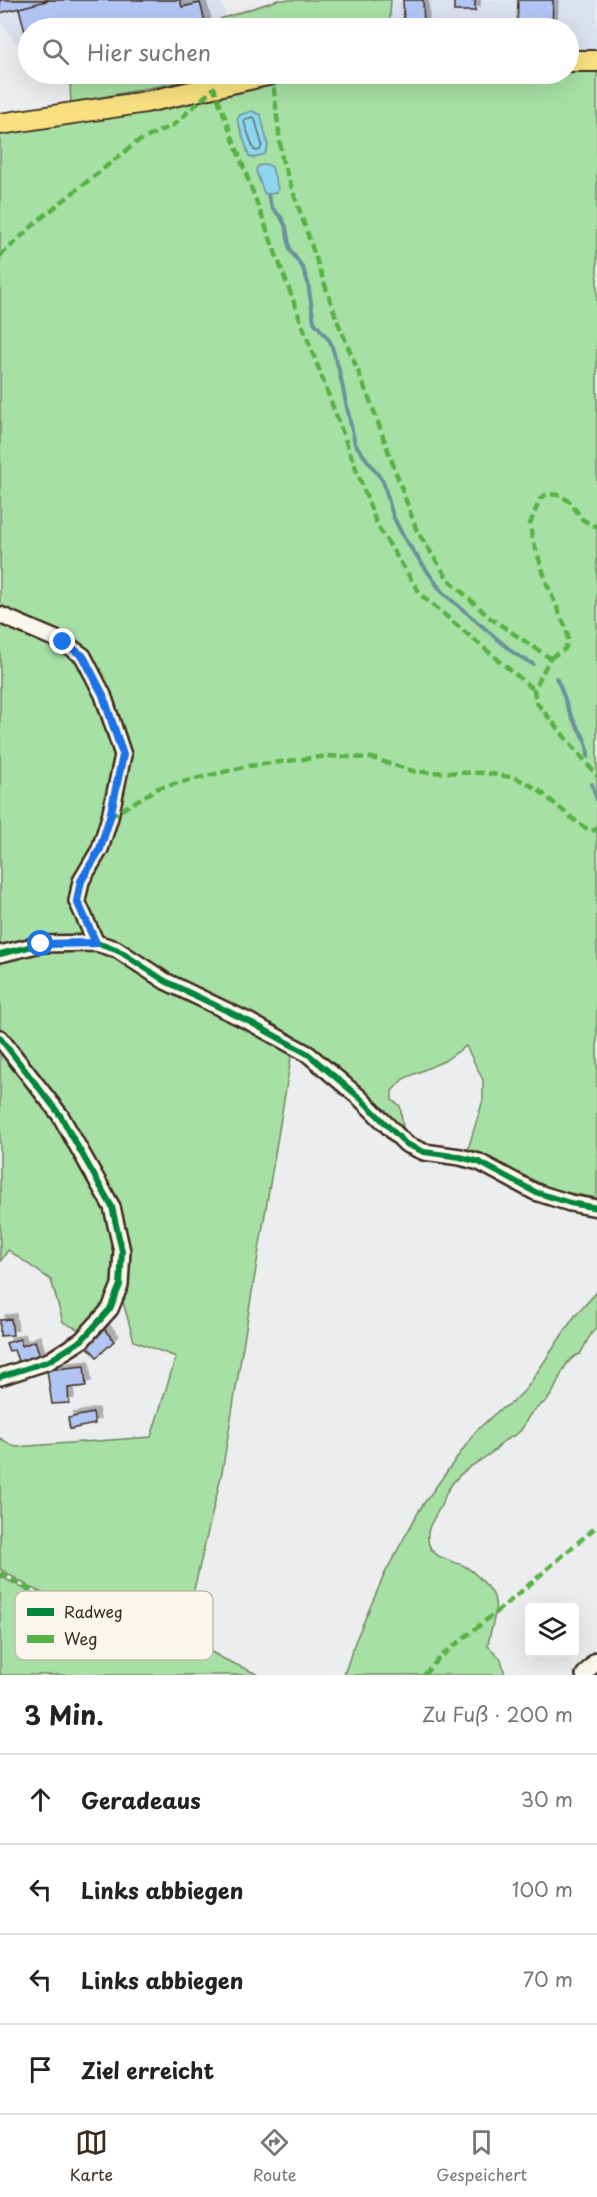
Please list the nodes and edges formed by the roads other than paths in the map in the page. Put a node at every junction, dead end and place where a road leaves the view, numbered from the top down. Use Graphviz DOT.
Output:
graph roads {
  1 [pos="579,61"];
  2 [pos="597,61"];
  3 [pos="227,84"];
  4 [pos="0,124"];
  5 [pos="0,615"];
  6 [pos="96,943"];
  7 [pos="0,954"];
  8 [pos="0,1038"];
  9 [pos="597,1208"];
  10 [pos="0,1377"];
  11 [pos="597,1660"];
  12 [pos="584,1675"];
  1 -- 2 [label="main road"];
  3 -- 4 [label="main road"];
  5 -- 6 [label="street"];
  6 -- 7 [label="street"];
  6 -- 9 [label="street"];
  8 -- 10 [label="street"];
  11 -- 12 [label="street"];
}
